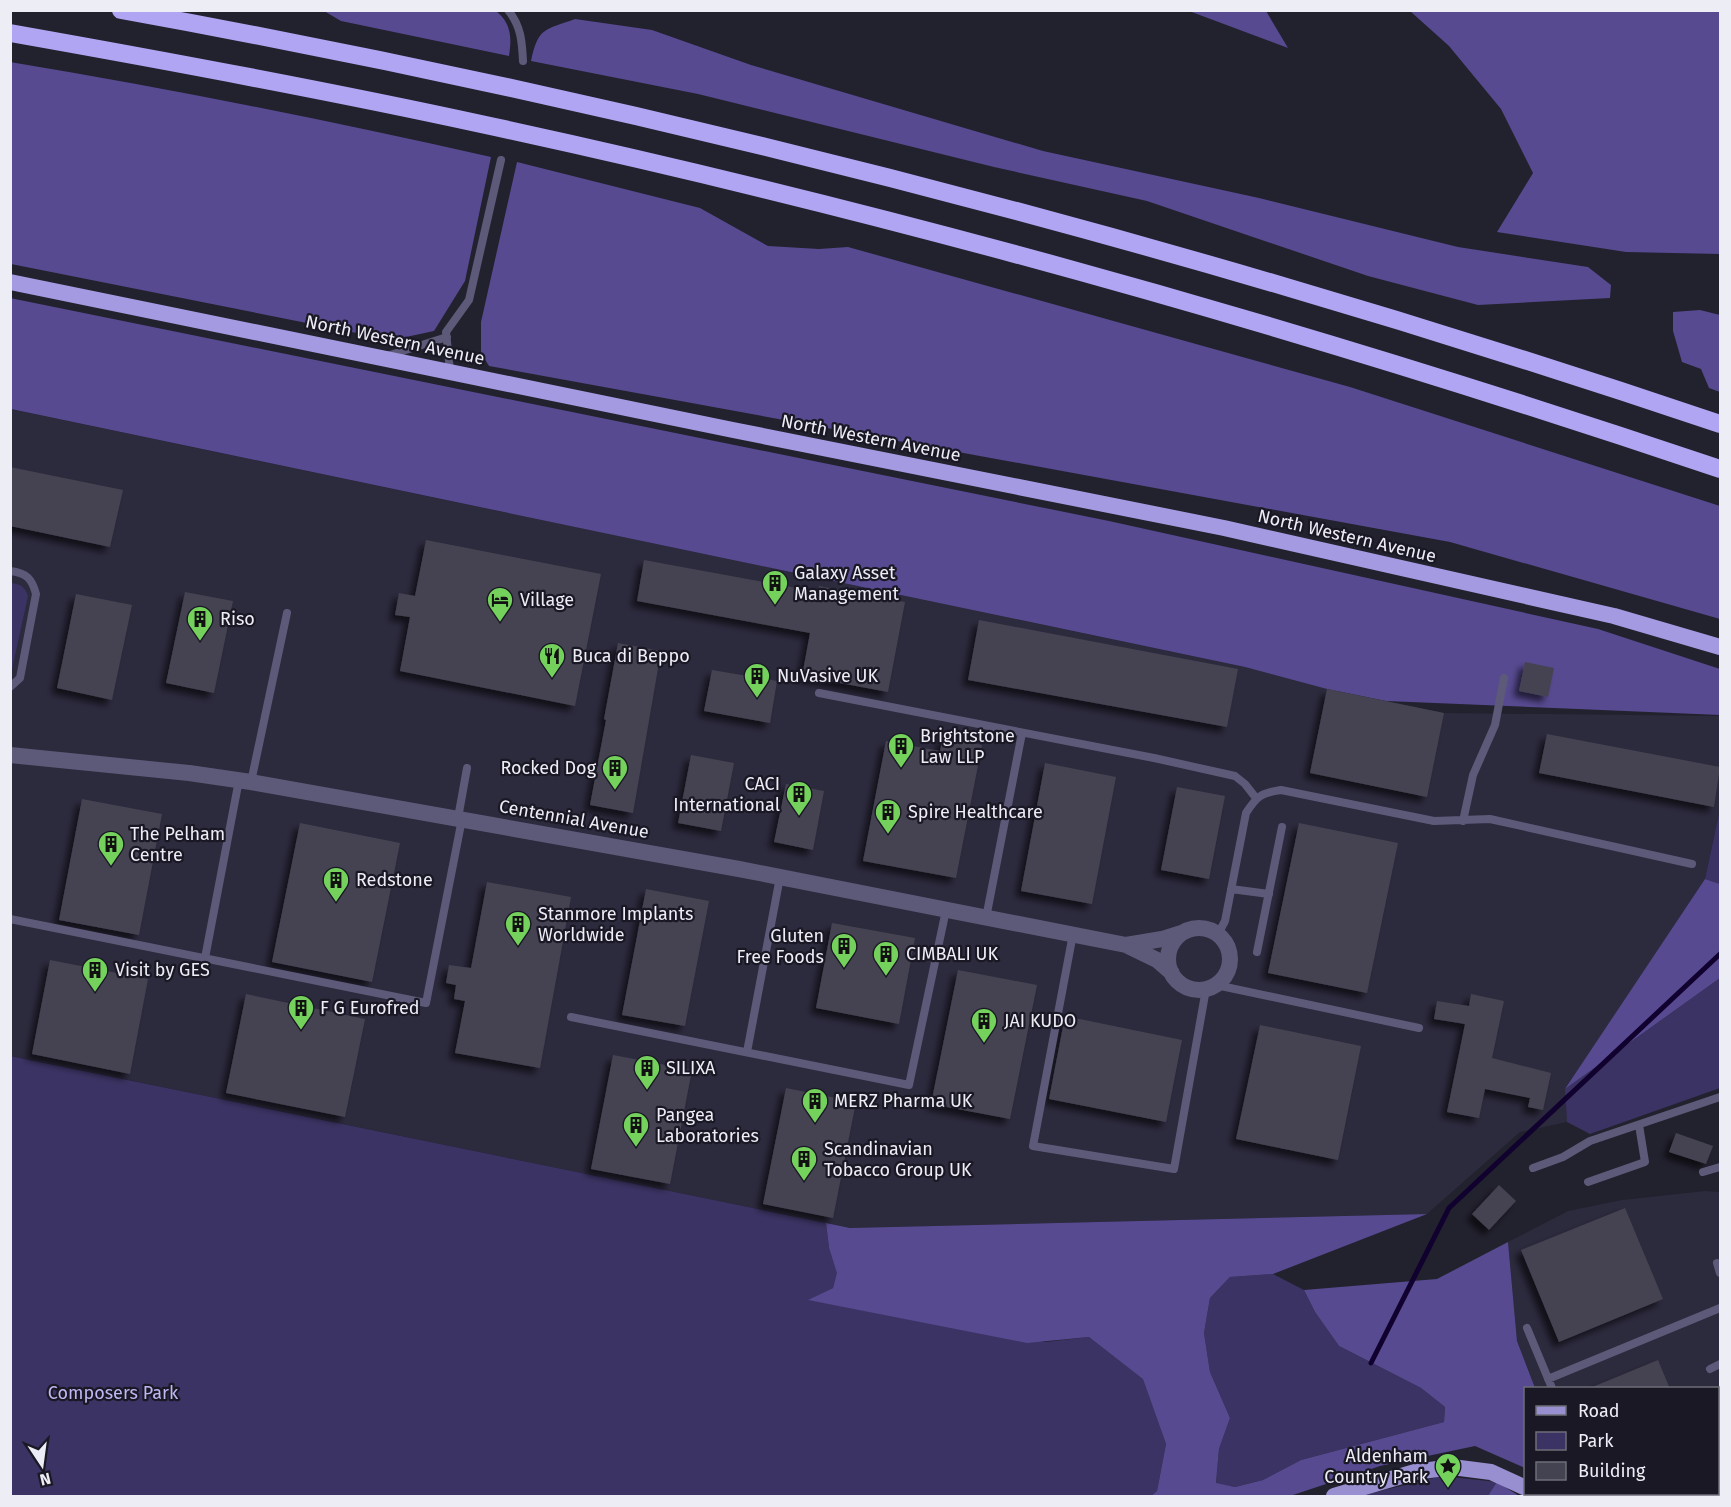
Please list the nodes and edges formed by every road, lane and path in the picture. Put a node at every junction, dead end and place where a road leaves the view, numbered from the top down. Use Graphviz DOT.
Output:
graph roads {
  1 [pos="121,10"];
  2 [pos="508,10"];
  3 [pos="10,33"];
  4 [pos="522,61"];
  5 [pos="501,160"];
  6 [pos="10,282"];
  7 [pos="447,337"];
  8 [pos="382,357"];
  9 [pos="450,371"];
  10 [pos="1720,424"];
  11 [pos="1720,469"];
  12 [pos="10,571"];
  13 [pos="287,613"];
  14 [pos="1720,647"];
  15 [pos="1504,678"];
  16 [pos="10,687"];
  17 [pos="819,693"];
  18 [pos="1022,733"];
  19 [pos="10,755"];
  20 [pos="467,768"];
  21 [pos="245,781"];
  22 [pos="1256,798"];
  23 [pos="460,819"];
  24 [pos="1463,820"];
  25 [pos="1282,827"];
  26 [pos="1692,864"];
  27 [pos="780,877"];
  28 [pos="1231,889"];
  29 [pos="1269,894"];
  30 [pos="946,910"];
  31 [pos="986,918"];
  32 [pos="10,919"];
  33 [pos="1186,931"];
  34 [pos="1073,933"];
  35 [pos="1218,934"];
  36 [pos="1126,945"];
  37 [pos="1257,952"];
  38 [pos="205,958"];
  39 [pos="1172,973"];
  40 [pos="1211,987"];
  41 [pos="571,1017"];
  42 [pos="1419,1028"];
  43 [pos="747,1052"];
  44 [pos="1720,1097"];
  45 [pos="1639,1125"];
  46 [pos="1720,1167"];
  47 [pos="1533,1168"];
  48 [pos="1703,1172"];
  49 [pos="1588,1182"];
  50 [pos="1717,1263"];
  51 [pos="1720,1273"];
  52 [pos="1720,1308"];
  53 [pos="1527,1328"];
  54 [pos="1720,1364"];
  55 [pos="1710,1369"];
  56 [pos="1548,1379"];
  57 [pos="1551,1387"];
  58 [pos="1524,1487"];
  59 [pos="1334,1497"];
  1 -- 10 [label="highway"];
  2 -- 4 [label="lane"];
  3 -- 11 [label="highway"];
  5 -- 7 [label="lane"];
  6 -- 8 [label="highway, North Western Avenue"];
  7 -- 8 [label="lane"];
  7 -- 9 [label="lane"];
  8 -- 9 [label="highway, North Western Avenue"];
  9 -- 14 [label="highway, North Western Avenue"];
  12 -- 16 [label="lane"];
  13 -- 21 [label="lane"];
  15 -- 24 [label="lane"];
  17 -- 18 [label="lane"];
  18 -- 22 [label="lane"];
  18 -- 31 [label="lane"];
  19 -- 21 [label="street, Centennial Avenue"];
  20 -- 23 [label="lane"];
  21 -- 23 [label="street, Centennial Avenue"];
  21 -- 38 [label="lane"];
  22 -- 24 [label="lane"];
  22 -- 28 [label="lane"];
  23 -- 27 [label="street, Centennial Avenue"];
  23 -- 38 [label="lane"];
  24 -- 26 [label="lane"];
  25 -- 29 [label="lane"];
  27 -- 30 [label="street, Centennial Avenue"];
  27 -- 43 [label="lane"];
  28 -- 29 [label="lane"];
  28 -- 35 [label="lane"];
  29 -- 37 [label="lane"];
  30 -- 31 [label="street, Centennial Avenue"];
  30 -- 43 [label="lane"];
  31 -- 34 [label="street, Centennial Avenue"];
  32 -- 38 [label="lane"];
  33 -- 35 [label="street"];
  33 -- 36 [label="street"];
  33 -- 39 [label="street"];
  34 -- 36 [label="street, Centennial Avenue"];
  34 -- 40 [label="lane"];
  35 -- 40 [label="street"];
  36 -- 39 [label="street"];
  39 -- 40 [label="street"];
  40 -- 42 [label="lane"];
  41 -- 43 [label="lane"];
  44 -- 45 [label="lane"];
  45 -- 47 [label="lane"];
  45 -- 49 [label="lane"];
  46 -- 48 [label="lane"];
  50 -- 51 [label="lane"];
  52 -- 56 [label="lane"];
  53 -- 56 [label="lane"];
  54 -- 55 [label="lane"];
  56 -- 57 [label="lane"];
  58 -- 59 [label="main road"];
}
